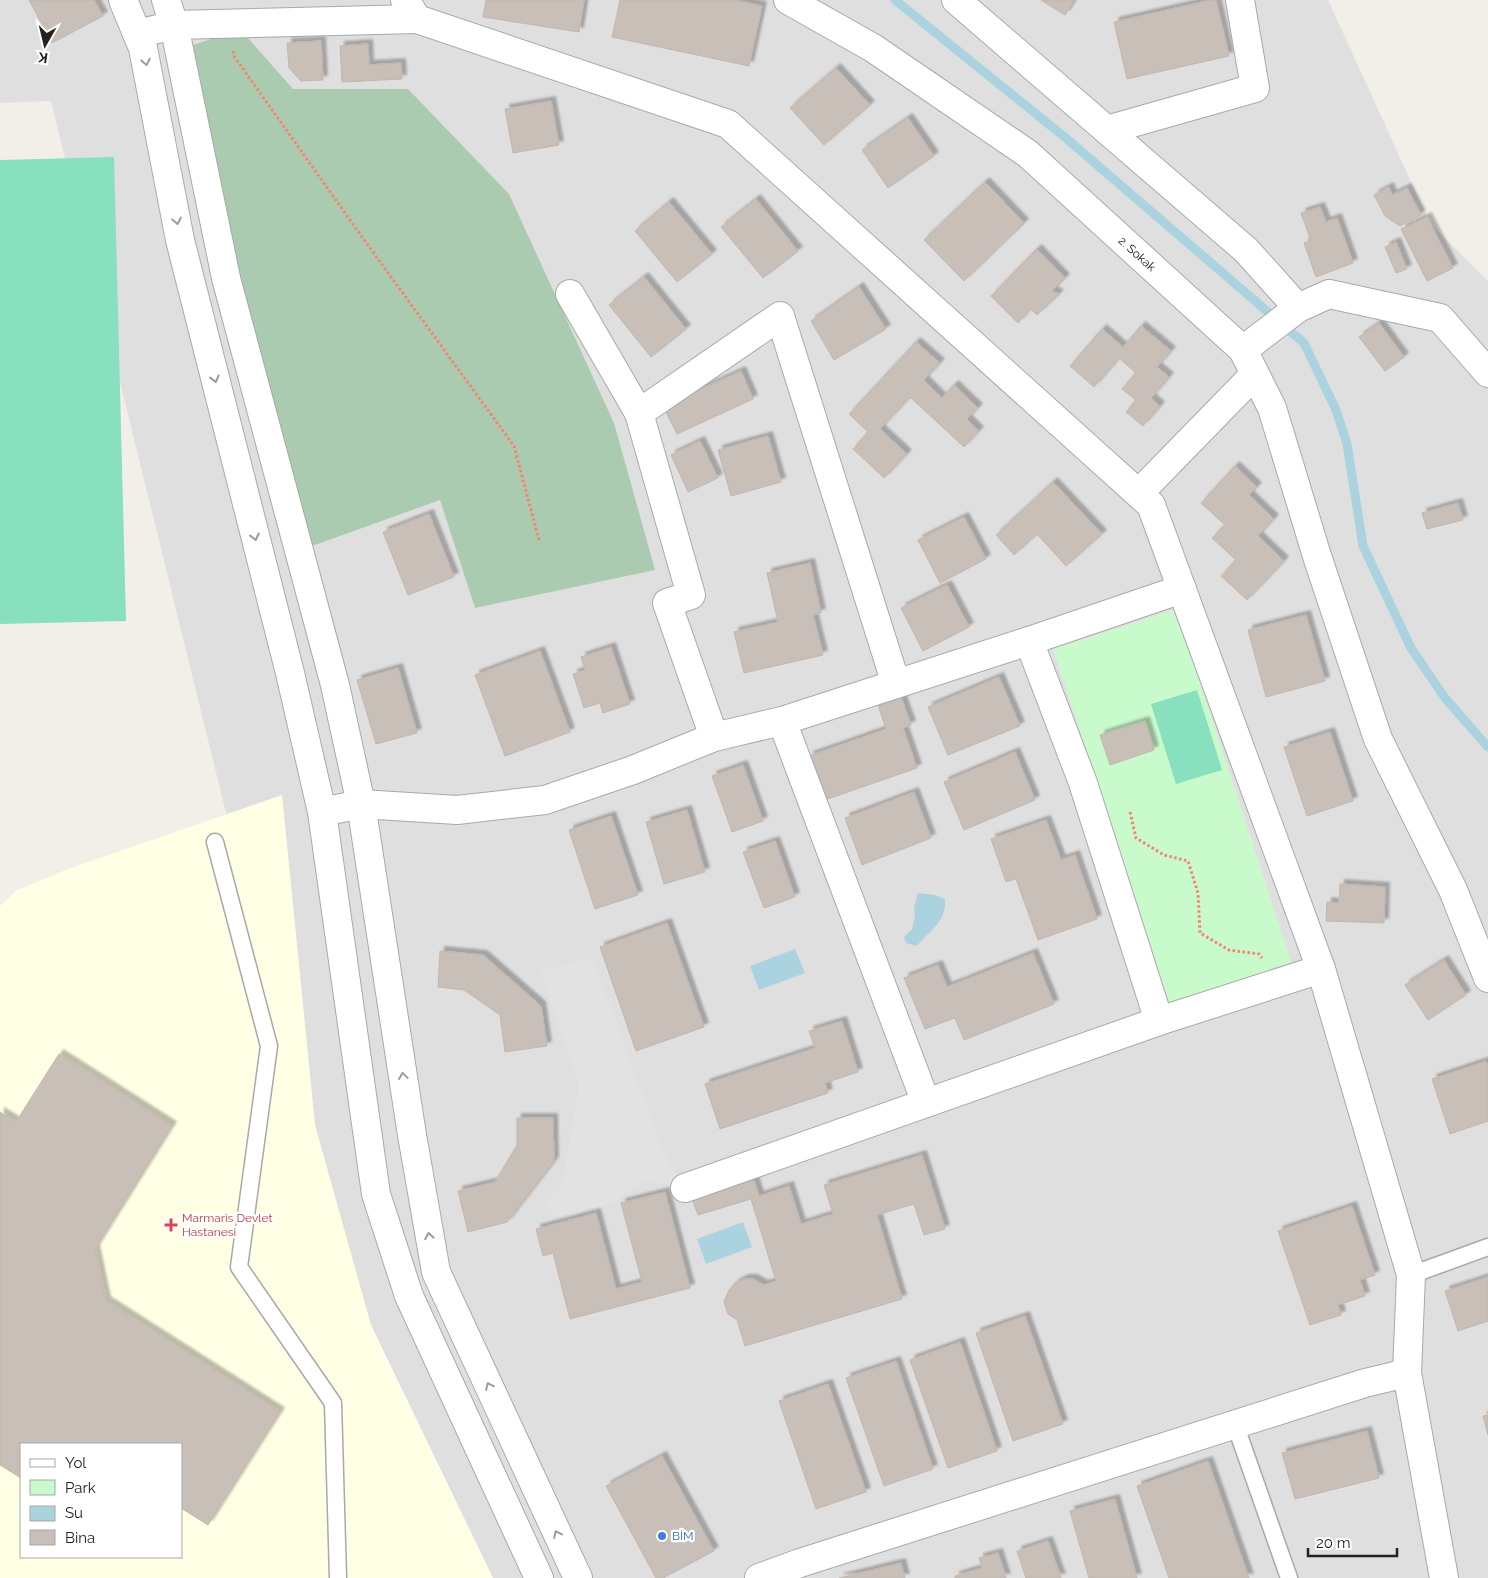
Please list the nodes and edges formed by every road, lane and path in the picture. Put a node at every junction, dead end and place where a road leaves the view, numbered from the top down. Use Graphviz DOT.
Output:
graph roads {
  1 [pos="122,0"];
  2 [pos="788,0"];
  3 [pos="956,0"];
  4 [pos="1240,0"];
  5 [pos="411,9"];
  6 [pos="170,12"];
  7 [pos="229,23"];
  8 [pos="137,34"];
  9 [pos="1107,130"];
  10 [pos="570,294"];
  11 [pos="1295,311"];
  12 [pos="1254,353"];
  13 [pos="1488,373"];
  14 [pos="639,413"];
  15 [pos="1139,493"];
  16 [pos="539,540"];
  17 [pos="1182,589"];
  18 [pos="1029,641"];
  19 [pos="896,684"];
  20 [pos="782,720"];
  21 [pos="714,737"];
  22 [pos="361,804"];
  23 [pos="322,812"];
  24 [pos="1130,812"];
  25 [pos="215,842"];
  26 [pos="1321,969"];
  27 [pos="1488,978"];
  28 [pos="1275,983"];
  29 [pos="1159,1021"];
  30 [pos="926,1103"];
  31 [pos="685,1188"];
  32 [pos="1488,1247"];
  33 [pos="1411,1275"];
  34 [pos="1407,1373"];
  35 [pos="1234,1424"];
  36 [pos="338,1578"];
  37 [pos="539,1578"];
  38 [pos="578,1578"];
  39 [pos="759,1578"];
  40 [pos="1289,1578"];
  41 [pos="1444,1578"];
  1 -- 8 [label="street"];
  2 -- 12 [label="street, 2. Sokak"];
  3 -- 9 [label="street"];
  4 -- 9 [label="street"];
  5 -- 7 [label="street"];
  5 -- 15 [label="street"];
  6 -- 7 [label="street"];
  6 -- 8 [label="street"];
  6 -- 22 [label="street"];
  7 -- 16 [label="path"];
  8 -- 23 [label="street, one-way"];
  9 -- 11 [label="street"];
  10 -- 14 [label="street"];
  11 -- 12 [label="street"];
  11 -- 13 [label="street"];
  12 -- 15 [label="street"];
  12 -- 27 [label="street"];
  14 -- 19 [label="street"];
  14 -- 21 [label="street"];
  15 -- 17 [label="street"];
  17 -- 18 [label="street"];
  17 -- 26 [label="street"];
  18 -- 19 [label="street"];
  18 -- 29 [label="street"];
  19 -- 20 [label="street"];
  20 -- 21 [label="street"];
  20 -- 30 [label="street"];
  21 -- 22 [label="street"];
  22 -- 23 [label="street"];
  38 -- 22 [label="street, one-way"];
  23 -- 37 [label="street"];
  24 -- 28 [label="path"];
  25 -- 36 [label="lane"];
  26 -- 28 [label="street"];
  26 -- 33 [label="street"];
  28 -- 29 [label="street"];
  29 -- 30 [label="street"];
  30 -- 31 [label="street"];
  32 -- 33 [label="lane"];
  33 -- 34 [label="street"];
  34 -- 35 [label="street"];
  34 -- 41 [label="street"];
  35 -- 39 [label="street"];
  35 -- 40 [label="lane"];
}
